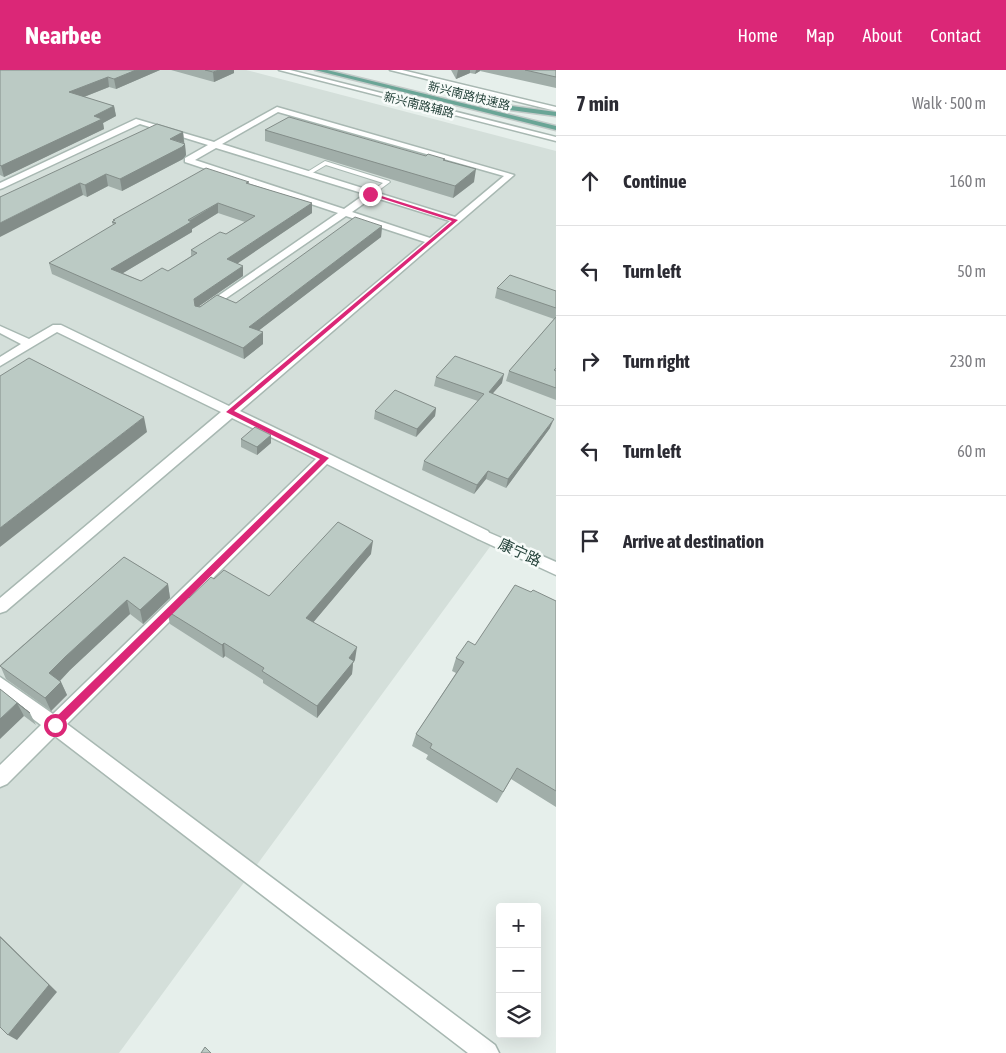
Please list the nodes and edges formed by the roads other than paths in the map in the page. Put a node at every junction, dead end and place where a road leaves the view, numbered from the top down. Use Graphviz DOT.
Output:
graph roads {
  1 [pos="282,70"];
  2 [pos="318,70"];
  3 [pos="349,70"];
  4 [pos="393,70"];
  5 [pos="501,107"];
  6 [pos="556,109"];
  7 [pos="495,114"];
  8 [pos="556,114"];
  9 [pos="556,120"];
  10 [pos="556,128"];
  11 [pos="556,138"];
  12 [pos="215,145"];
  13 [pos="307,174"];
  14 [pos="0,186"];
  15 [pos="370,194"];
  16 [pos="344,212"];
  17 [pos="456,220"];
  18 [pos="431,241"];
  19 [pos="200,312"];
  20 [pos="0,329"];
  21 [pos="29,344"];
  22 [pos="0,362"];
  23 [pos="230,412"];
  24 [pos="325,458"];
  25 [pos="556,569"];
  26 [pos="0,607"];
  27 [pos="0,684"];
  28 [pos="55,725"];
  29 [pos="0,778"];
  30 [pos="487,1053"];
  1 -- 11 [label="street, 新兴南路辅路"];
  2 -- 7 [label="main road, 新兴南路快速路"];
  3 -- 5 [label="main road, 新兴南路快速路"];
  4 -- 6 [label="street, 新兴南路辅路"];
  5 -- 8 [label="main road"];
  5 -- 9 [label="main road, 新兴南路快速路"];
  7 -- 10 [label="main road, 新兴南路快速路"];
  7 -- 11 [label="main road"];
  12 -- 13 [label="street"];
  12 -- 14 [label="street"];
  12 -- 16 [label="street"];
  12 -- 17 [label="street"];
  13 -- 15 [label="street"];
  13 -- 15 [label="lane"];
  15 -- 16 [label="street"];
  15 -- 17 [label="street"];
  16 -- 18 [label="street"];
  16 -- 19 [label="street"];
  17 -- 18 [label="street"];
  18 -- 23 [label="street"];
  20 -- 21 [label="street"];
  21 -- 22 [label="street"];
  21 -- 23 [label="street, 康宁路"];
  23 -- 24 [label="street, 康宁路"];
  23 -- 26 [label="street"];
  24 -- 25 [label="street, 康宁路"];
  24 -- 28 [label="street"];
  27 -- 28 [label="street"];
  28 -- 29 [label="street"];
  28 -- 30 [label="street"];
}
